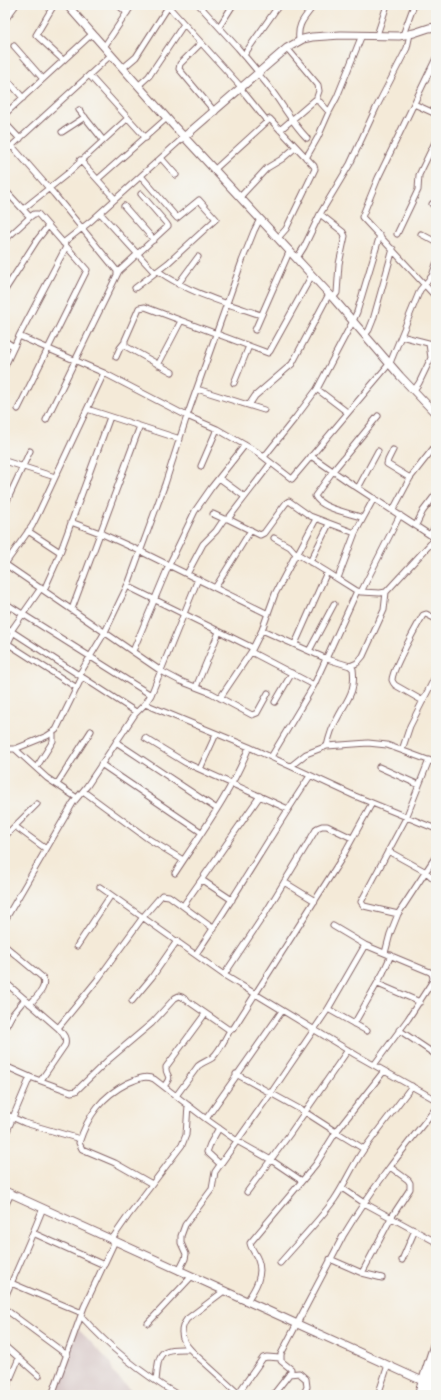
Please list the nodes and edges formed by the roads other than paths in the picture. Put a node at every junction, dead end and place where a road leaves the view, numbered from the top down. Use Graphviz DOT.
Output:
graph roads {
  1 [pos="16,5"];
  2 [pos="54,5"];
  3 [pos="67,5"];
  4 [pos="118,5"];
  5 [pos="132,5"];
  6 [pos="199,5"];
  7 [pos="233,5"];
  8 [pos="279,5"];
  9 [pos="314,5"];
  10 [pos="387,5"];
  11 [pos="414,5"];
  12 [pos="168,6"];
  13 [pos="127,13"];
  14 [pos="5,20"];
  15 [pos="184,24"];
  16 [pos="219,26"];
  17 [pos="436,27"];
  18 [pos="92,34"];
  19 [pos="362,35"];
  20 [pos="377,35"];
  21 [pos="406,35"];
  22 [pos="299,40"];
  23 [pos="201,43"];
  24 [pos="14,46"];
  25 [pos="104,47"];
  26 [pos="287,48"];
  27 [pos="111,55"];
  28 [pos="244,55"];
  29 [pos="436,58"];
  30 [pos="63,60"];
  31 [pos="122,68"];
  32 [pos="430,70"];
  33 [pos="436,73"];
  34 [pos="258,74"];
  35 [pos="89,75"];
  36 [pos="5,77"];
  37 [pos="43,79"];
  38 [pos="138,86"];
  39 [pos="241,89"];
  40 [pos="23,98"];
  41 [pos="316,100"];
  42 [pos="414,104"];
  43 [pos="79,110"];
  44 [pos="6,112"];
  45 [pos="215,112"];
  46 [pos="329,112"];
  47 [pos="436,114"];
  48 [pos="84,117"];
  49 [pos="128,118"];
  50 [pos="167,118"];
  51 [pos="292,120"];
  52 [pos="267,121"];
  53 [pos="5,123"];
  54 [pos="280,130"];
  55 [pos="62,132"];
  56 [pos="184,137"];
  57 [pos="146,138"];
  58 [pos="307,138"];
  59 [pos="20,139"];
  60 [pos="103,140"];
  61 [pos="436,140"];
  62 [pos="12,146"];
  63 [pos="296,147"];
  64 [pos="5,152"];
  65 [pos="161,158"];
  66 [pos="306,158"];
  67 [pos="80,160"];
  68 [pos="214,170"];
  69 [pos="176,175"];
  70 [pos="141,176"];
  71 [pos="98,179"];
  72 [pos="49,188"];
  73 [pos="5,191"];
  74 [pos="141,194"];
  75 [pos="240,197"];
  76 [pos="115,199"];
  77 [pos="124,206"];
  78 [pos="23,209"];
  79 [pos="100,213"];
  80 [pos="320,214"];
  81 [pos="30,217"];
  82 [pos="179,218"];
  83 [pos="260,219"];
  84 [pos="48,226"];
  85 [pos="168,226"];
  86 [pos="81,228"];
  87 [pos="397,234"];
  88 [pos="420,234"];
  89 [pos="380,235"];
  90 [pos="278,238"];
  91 [pos="5,240"];
  92 [pos="154,240"];
  93 [pos="436,242"];
  94 [pos="64,245"];
  95 [pos="393,249"];
  96 [pos="290,250"];
  97 [pos="138,255"];
  98 [pos="198,257"];
  99 [pos="297,258"];
  100 [pos="436,264"];
  101 [pos="157,272"];
  102 [pos="117,275"];
  103 [pos="312,275"];
  104 [pos="431,277"];
  105 [pos="436,283"];
  106 [pos="178,284"];
  107 [pos="425,284"];
  108 [pos="136,288"];
  109 [pos="5,290"];
  110 [pos="331,296"];
  111 [pos="436,297"];
  112 [pos="227,304"];
  113 [pos="261,315"];
  114 [pos="181,321"];
  115 [pos="353,321"];
  116 [pos="255,330"];
  117 [pos="216,334"];
  118 [pos="365,335"];
  119 [pos="19,336"];
  120 [pos="401,336"];
  121 [pos="436,338"];
  122 [pos="5,341"];
  123 [pos="124,343"];
  124 [pos="433,345"];
  125 [pos="14,346"];
  126 [pos="249,346"];
  127 [pos="49,348"];
  128 [pos="116,357"];
  129 [pos="76,360"];
  130 [pos="158,364"];
  131 [pos="390,364"];
  132 [pos="5,366"];
  133 [pos="172,372"];
  134 [pos="104,373"];
  135 [pos="234,383"];
  136 [pos="197,388"];
  137 [pos="317,390"];
  138 [pos="414,390"];
  139 [pos="249,405"];
  140 [pos="18,409"];
  141 [pos="87,409"];
  142 [pos="264,410"];
  143 [pos="347,412"];
  144 [pos="436,414"];
  145 [pos="110,416"];
  146 [pos="187,416"];
  147 [pos="378,416"];
  148 [pos="46,420"];
  149 [pos="140,426"];
  150 [pos="217,429"];
  151 [pos="180,439"];
  152 [pos="245,444"];
  153 [pos="436,445"];
  154 [pos="393,450"];
  155 [pos="30,451"];
  156 [pos="378,451"];
  157 [pos="311,456"];
  158 [pos="264,457"];
  159 [pos="5,461"];
  160 [pos="271,463"];
  161 [pos="200,466"];
  162 [pos="22,467"];
  163 [pos="333,471"];
  164 [pos="55,477"];
  165 [pos="219,478"];
  166 [pos="410,478"];
  167 [pos="358,488"];
  168 [pos="436,494"];
  169 [pos="245,498"];
  170 [pos="374,498"];
  171 [pos="5,505"];
  172 [pos="392,510"];
  173 [pos="214,514"];
  174 [pos="400,515"];
  175 [pos="363,518"];
  176 [pos="226,519"];
  177 [pos="316,519"];
  178 [pos="71,522"];
  179 [pos="329,524"];
  180 [pos="416,525"];
  181 [pos="436,526"];
  182 [pos="251,530"];
  183 [pos="28,531"];
  184 [pos="100,533"];
  185 [pos="356,533"];
  186 [pos="430,534"];
  187 [pos="274,538"];
  188 [pos="436,539"];
  189 [pos="140,551"];
  190 [pos="60,552"];
  191 [pos="297,555"];
  192 [pos="310,562"];
  193 [pos="5,564"];
  194 [pos="169,565"];
  195 [pos="327,572"];
  196 [pos="187,574"];
  197 [pos="338,578"];
  198 [pos="198,579"];
  199 [pos="127,586"];
  200 [pos="215,588"];
  201 [pos="43,589"];
  202 [pos="359,592"];
  203 [pos="386,592"];
  204 [pos="155,600"];
  205 [pos="334,604"];
  206 [pos="7,605"];
  207 [pos="72,609"];
  208 [pos="185,614"];
  209 [pos="268,614"];
  210 [pos="5,615"];
  211 [pos="22,615"];
  212 [pos="436,619"];
  213 [pos="5,627"];
  214 [pos="262,630"];
  215 [pos="12,632"];
  216 [pos="105,632"];
  217 [pos="219,632"];
  218 [pos="7,642"];
  219 [pos="295,644"];
  220 [pos="252,650"];
  221 [pos="133,651"];
  222 [pos="309,651"];
  223 [pos="91,657"];
  224 [pos="327,659"];
  225 [pos="350,666"];
  226 [pos="161,672"];
  227 [pos="292,673"];
  228 [pos="436,675"];
  229 [pos="80,676"];
  230 [pos="314,685"];
  231 [pos="196,687"];
  232 [pos="77,688"];
  233 [pos="268,693"];
  234 [pos="151,695"];
  235 [pos="220,698"];
  236 [pos="423,701"];
  237 [pos="275,702"];
  238 [pos="146,704"];
  239 [pos="136,712"];
  240 [pos="91,731"];
  241 [pos="53,733"];
  242 [pos="216,734"];
  243 [pos="146,738"];
  244 [pos="116,742"];
  245 [pos="327,746"];
  246 [pos="248,748"];
  247 [pos="5,749"];
  248 [pos="15,749"];
  249 [pos="402,750"];
  250 [pos="271,757"];
  251 [pos="429,760"];
  252 [pos="436,763"];
  253 [pos="101,764"];
  254 [pos="291,766"];
  255 [pos="379,767"];
  256 [pos="36,768"];
  257 [pos="200,769"];
  258 [pos="310,776"];
  259 [pos="232,783"];
  260 [pos="57,784"];
  261 [pos="419,785"];
  262 [pos="83,791"];
  263 [pos="260,796"];
  264 [pos="77,798"];
  265 [pos="372,803"];
  266 [pos="37,804"];
  267 [pos="217,809"];
  268 [pos="288,809"];
  269 [pos="406,818"];
  270 [pos="16,827"];
  271 [pos="436,829"];
  272 [pos="201,832"];
  273 [pos="5,836"];
  274 [pos="352,838"];
  275 [pos="46,849"];
  276 [pos="388,851"];
  277 [pos="436,856"];
  278 [pos="183,860"];
  279 [pos="426,872"];
  280 [pos="175,873"];
  281 [pos="202,880"];
  282 [pos="436,881"];
  283 [pos="284,882"];
  284 [pos="100,887"];
  285 [pos="111,895"];
  286 [pos="232,900"];
  287 [pos="315,901"];
  288 [pos="183,906"];
  289 [pos="398,914"];
  290 [pos="143,917"];
  291 [pos="5,920"];
  292 [pos="333,926"];
  293 [pos="214,929"];
  294 [pos="177,941"];
  295 [pos="365,945"];
  296 [pos="5,946"];
  297 [pos="77,946"];
  298 [pos="196,954"];
  299 [pos="388,954"];
  300 [pos="224,975"];
  301 [pos="5,982"];
  302 [pos="378,984"];
  303 [pos="255,994"];
  304 [pos="25,999"];
  305 [pos="132,1001"];
  306 [pos="420,1002"];
  307 [pos="30,1004"];
  308 [pos="328,1008"];
  309 [pos="282,1011"];
  310 [pos="205,1014"];
  311 [pos="354,1024"];
  312 [pos="5,1028"];
  313 [pos="58,1028"];
  314 [pos="230,1030"];
  315 [pos="313,1030"];
  316 [pos="399,1030"];
  317 [pos="367,1031"];
  318 [pos="348,1050"];
  319 [pos="436,1055"];
  320 [pos="374,1065"];
  321 [pos="5,1066"];
  322 [pos="384,1071"];
  323 [pos="236,1074"];
  324 [pos="30,1077"];
  325 [pos="40,1080"];
  326 [pos="164,1086"];
  327 [pos="412,1086"];
  328 [pos="271,1093"];
  329 [pos="176,1096"];
  330 [pos="435,1098"];
  331 [pos="188,1105"];
  332 [pos="436,1108"];
  333 [pos="305,1112"];
  334 [pos="5,1114"];
  335 [pos="14,1118"];
  336 [pos="206,1119"];
  337 [pos="219,1128"];
  338 [pos="336,1132"];
  339 [pos="5,1136"];
  340 [pos="80,1139"];
  341 [pos="237,1141"];
  342 [pos="364,1150"];
  343 [pos="271,1160"];
  344 [pos="220,1164"];
  345 [pos="390,1167"];
  346 [pos="302,1181"];
  347 [pos="152,1184"];
  348 [pos="342,1188"];
  349 [pos="8,1192"];
  350 [pos="247,1192"];
  351 [pos="364,1203"];
  352 [pos="5,1206"];
  353 [pos="43,1208"];
  354 [pos="391,1218"];
  355 [pos="415,1230"];
  356 [pos="33,1233"];
  357 [pos="114,1240"];
  358 [pos="436,1242"];
  359 [pos="330,1259"];
  360 [pos="402,1260"];
  361 [pos="280,1263"];
  362 [pos="104,1265"];
  363 [pos="179,1271"];
  364 [pos="362,1273"];
  365 [pos="192,1276"];
  366 [pos="382,1278"];
  367 [pos="11,1283"];
  368 [pos="224,1291"];
  369 [pos="5,1297"];
  370 [pos="247,1301"];
  371 [pos="5,1309"];
  372 [pos="81,1315"];
  373 [pos="148,1323"];
  374 [pos="297,1324"];
  375 [pos="436,1342"];
  376 [pos="5,1346"];
  377 [pos="189,1349"];
  378 [pos="67,1355"];
  379 [pos="19,1358"];
  380 [pos="280,1358"];
  381 [pos="388,1366"];
  382 [pos="436,1366"];
  383 [pos="289,1374"];
  384 [pos="39,1376"];
  385 [pos="156,1381"];
  386 [pos="427,1383"];
  387 [pos="5,1391"];
  388 [pos="238,1394"];
  389 [pos="52,1395"];
  390 [pos="178,1395"];
  391 [pos="273,1395"];
  392 [pos="303,1395"];
  393 [pos="378,1395"];
  394 [pos="419,1395"];
  395 [pos="427,1395"];
  1 -- 14 [label="street"];
  2 -- 30 [label="street"];
  3 -- 18 [label="street"];
  4 -- 13 [label="street"];
  5 -- 13 [label="street"];
  6 -- 16 [label="street"];
  7 -- 16 [label="street"];
  8 -- 28 [label="street"];
  9 -- 22 [label="street"];
  10 -- 20 [label="street"];
  11 -- 21 [label="street"];
  12 -- 15 [label="street"];
  12 -- 31 [label="street"];
  13 -- 25 [label="street"];
  15 -- 23 [label="street"];
  15 -- 38 [label="street"];
  16 -- 28 [label="street"];
  17 -- 21 [label="street"];
  18 -- 25 [label="street"];
  18 -- 30 [label="street"];
  19 -- 20 [label="street"];
  19 -- 22 [label="street"];
  19 -- 46 [label="street"];
  20 -- 21 [label="street"];
  21 -- 80 [label="street"];
  22 -- 26 [label="street"];
  23 -- 39 [label="street"];
  23 -- 45 [label="street"];
  24 -- 37 [label="street"];
  25 -- 27 [label="street"];
  26 -- 34 [label="street"];
  26 -- 41 [label="street"];
  27 -- 31 [label="street"];
  27 -- 35 [label="street"];
  28 -- 34 [label="street"];
  29 -- 32 [label="street"];
  30 -- 37 [label="street"];
  31 -- 38 [label="street"];
  32 -- 33 [label="street"];
  32 -- 42 [label="street"];
  34 -- 39 [label="street"];
  34 -- 51 [label="street"];
  35 -- 49 [label="street"];
  35 -- 59 [label="street"];
  36 -- 40 [label="street"];
  37 -- 40 [label="street"];
  38 -- 50 [label="street"];
  39 -- 45 [label="street"];
  39 -- 52 [label="street"];
  40 -- 44 [label="street"];
  41 -- 46 [label="street"];
  41 -- 51 [label="street"];
  42 -- 47 [label="street"];
  42 -- 89 [label="street"];
  43 -- 48 [label="street"];
  45 -- 56 [label="street"];
  46 -- 66 [label="street"];
  48 -- 55 [label="street"];
  48 -- 60 [label="street"];
  49 -- 57 [label="street"];
  49 -- 60 [label="street"];
  50 -- 56 [label="street"];
  50 -- 57 [label="street"];
  51 -- 54 [label="street"];
  51 -- 58 [label="street"];
  52 -- 54 [label="street"];
  52 -- 68 [label="street"];
  53 -- 59 [label="street"];
  54 -- 63 [label="street"];
  56 -- 65 [label="street"];
  56 -- 68 [label="street"];
  57 -- 71 [label="street"];
  59 -- 62 [label="street"];
  60 -- 67 [label="street"];
  61 -- 87 [label="street"];
  62 -- 64 [label="street"];
  62 -- 72 [label="street"];
  63 -- 66 [label="street"];
  63 -- 75 [label="street"];
  65 -- 69 [label="street"];
  65 -- 70 [label="street"];
  66 -- 90 [label="street"];
  67 -- 71 [label="street"];
  67 -- 72 [label="street"];
  68 -- 75 [label="street"];
  70 -- 76 [label="street"];
  70 -- 82 [label="street"];
  71 -- 76 [label="street"];
  72 -- 78 [label="street"];
  72 -- 86 [label="street"];
  73 -- 78 [label="street"];
  74 -- 85 [label="street"];
  75 -- 83 [label="street"];
  76 -- 79 [label="street"];
  77 -- 92 [label="street"];
  78 -- 81 [label="street"];
  79 -- 86 [label="street"];
  79 -- 97 [label="street"];
  80 -- 99 [label="street"];
  80 -- 110 [label="street"];
  81 -- 84 [label="street"];
  81 -- 91 [label="street"];
  82 -- 85 [label="street"];
  82 -- 101 [label="street"];
  83 -- 90 [label="street"];
  83 -- 112 [label="street"];
  84 -- 94 [label="street"];
  84 -- 109 [label="street"];
  85 -- 92 [label="street"];
  86 -- 94 [label="street"];
  86 -- 102 [label="street"];
  88 -- 93 [label="street"];
  89 -- 95 [label="street"];
  89 -- 115 [label="street"];
  90 -- 96 [label="street"];
  92 -- 97 [label="street"];
  94 -- 119 [label="street"];
  94 -- 127 [label="street"];
  95 -- 107 [label="street"];
  95 -- 118 [label="street"];
  96 -- 99 [label="street"];
  96 -- 113 [label="street"];
  97 -- 101 [label="street"];
  97 -- 102 [label="street"];
  98 -- 106 [label="street"];
  99 -- 103 [label="street"];
  100 -- 104 [label="street"];
  101 -- 106 [label="street"];
  101 -- 108 [label="street"];
  102 -- 129 [label="street"];
  103 -- 110 [label="street"];
  103 -- 126 [label="street"];
  104 -- 105 [label="street"];
  104 -- 107 [label="street"];
  106 -- 112 [label="street"];
  107 -- 111 [label="street"];
  107 -- 120 [label="street"];
  110 -- 115 [label="street"];
  110 -- 139 [label="street"];
  112 -- 113 [label="street"];
  112 -- 117 [label="street"];
  113 -- 116 [label="street"];
  114 -- 117 [label="street"];
  114 -- 123 [label="street"];
  114 -- 130 [label="street"];
  115 -- 118 [label="street"];
  115 -- 137 [label="street"];
  117 -- 126 [label="street"];
  117 -- 136 [label="street"];
  118 -- 131 [label="street"];
  119 -- 125 [label="street"];
  119 -- 127 [label="street"];
  120 -- 124 [label="street"];
  120 -- 131 [label="street"];
  121 -- 124 [label="street"];
  122 -- 125 [label="street"];
  123 -- 128 [label="street"];
  123 -- 130 [label="street"];
  124 -- 138 [label="street"];
  125 -- 132 [label="street"];
  126 -- 135 [label="street"];
  127 -- 129 [label="street"];
  127 -- 140 [label="street"];
  129 -- 134 [label="street"];
  129 -- 148 [label="street"];
  130 -- 133 [label="street"];
  131 -- 138 [label="street"];
  131 -- 143 [label="street"];
  134 -- 141 [label="street"];
  134 -- 146 [label="street"];
  136 -- 139 [label="street"];
  136 -- 146 [label="street"];
  137 -- 143 [label="street"];
  137 -- 158 [label="street"];
  138 -- 144 [label="street"];
  139 -- 142 [label="street"];
  141 -- 145 [label="street"];
  141 -- 164 [label="street"];
  143 -- 157 [label="street"];
  145 -- 149 [label="street"];
  145 -- 178 [label="street"];
  146 -- 150 [label="street"];
  146 -- 151 [label="street"];
  147 -- 163 [label="street"];
  149 -- 151 [label="street"];
  149 -- 184 [label="street"];
  150 -- 152 [label="street"];
  150 -- 161 [label="street"];
  151 -- 189 [label="street"];
  152 -- 158 [label="street"];
  152 -- 165 [label="street"];
  153 -- 166 [label="street"];
  154 -- 166 [label="street"];
  155 -- 162 [label="street"];
  156 -- 167 [label="street"];
  157 -- 160 [label="street"];
  157 -- 163 [label="street"];
  158 -- 160 [label="street"];
  159 -- 162 [label="street"];
  160 -- 169 [label="street"];
  162 -- 164 [label="street"];
  162 -- 171 [label="street"];
  163 -- 167 [label="street"];
  163 -- 175 [label="street"];
  164 -- 183 [label="street"];
  165 -- 169 [label="street"];
  165 -- 194 [label="street"];
  166 -- 172 [label="street"];
  167 -- 170 [label="street"];
  168 -- 180 [label="street"];
  169 -- 176 [label="street"];
  170 -- 172 [label="street"];
  170 -- 175 [label="street"];
  172 -- 174 [label="street"];
  173 -- 176 [label="street"];
  174 -- 180 [label="street"];
  174 -- 202 [label="street"];
  175 -- 185 [label="street"];
  176 -- 182 [label="street"];
  176 -- 196 [label="street"];
  177 -- 179 [label="street"];
  177 -- 182 [label="street"];
  177 -- 191 [label="street"];
  178 -- 184 [label="street"];
  178 -- 190 [label="street"];
  179 -- 185 [label="street"];
  179 -- 192 [label="street"];
  180 -- 186 [label="street"];
  181 -- 186 [label="street"];
  182 -- 200 [label="street"];
  183 -- 190 [label="street"];
  183 -- 193 [label="street"];
  184 -- 189 [label="street"];
  184 -- 207 [label="street"];
  185 -- 197 [label="street"];
  186 -- 188 [label="street"];
  187 -- 191 [label="street"];
  188 -- 203 [label="street"];
  189 -- 194 [label="street"];
  189 -- 199 [label="street"];
  190 -- 201 [label="street"];
  191 -- 192 [label="street"];
  191 -- 209 [label="street"];
  192 -- 195 [label="street"];
  193 -- 201 [label="street"];
  194 -- 196 [label="street"];
  194 -- 204 [label="street"];
  195 -- 197 [label="street"];
  195 -- 219 [label="street"];
  196 -- 198 [label="street"];
  197 -- 202 [label="street"];
  198 -- 200 [label="street"];
  198 -- 208 [label="street"];
  199 -- 204 [label="street"];
  199 -- 216 [label="street"];
  200 -- 209 [label="street"];
  201 -- 207 [label="street"];
  201 -- 211 [label="street"];
  202 -- 203 [label="street"];
  202 -- 224 [label="street"];
  203 -- 225 [label="street"];
  204 -- 208 [label="street"];
  204 -- 221 [label="street"];
  205 -- 222 [label="street"];
  206 -- 210 [label="street"];
  206 -- 211 [label="street"];
  207 -- 216 [label="street"];
  208 -- 217 [label="street"];
  208 -- 226 [label="street"];
  209 -- 214 [label="street"];
  211 -- 215 [label="street"];
  211 -- 223 [label="street"];
  212 -- 236 [label="street"];
  213 -- 215 [label="street"];
  214 -- 219 [label="street"];
  214 -- 220 [label="street"];
  215 -- 218 [label="street"];
  215 -- 229 [label="street"];
  216 -- 221 [label="street"];
  216 -- 223 [label="street"];
  217 -- 220 [label="street"];
  217 -- 231 [label="street"];
  218 -- 232 [label="street"];
  219 -- 222 [label="street"];
  220 -- 227 [label="street"];
  220 -- 235 [label="street"];
  221 -- 226 [label="street"];
  222 -- 224 [label="street"];
  223 -- 229 [label="street"];
  223 -- 234 [label="street"];
  224 -- 225 [label="street"];
  224 -- 230 [label="street"];
  225 -- 245 [label="street"];
  226 -- 231 [label="street"];
  226 -- 234 [label="street"];
  227 -- 230 [label="street"];
  227 -- 237 [label="street"];
  228 -- 236 [label="street"];
  229 -- 232 [label="street"];
  229 -- 239 [label="street"];
  230 -- 250 [label="street"];
  231 -- 235 [label="street"];
  232 -- 241 [label="street"];
  233 -- 235 [label="street"];
  234 -- 238 [label="street"];
  236 -- 249 [label="street"];
  238 -- 239 [label="street"];
  238 -- 242 [label="street"];
  239 -- 244 [label="street"];
  240 -- 260 [label="street"];
  241 -- 248 [label="street"];
  241 -- 256 [label="street"];
  242 -- 246 [label="street"];
  242 -- 257 [label="street"];
  243 -- 257 [label="street"];
  244 -- 253 [label="street"];
  244 -- 267 [label="street"];
  245 -- 249 [label="street"];
  245 -- 254 [label="street"];
  246 -- 250 [label="street"];
  246 -- 259 [label="street"];
  247 -- 248 [label="street"];
  248 -- 256 [label="street"];
  249 -- 251 [label="street"];
  250 -- 254 [label="street"];
  251 -- 252 [label="street"];
  251 -- 261 [label="street"];
  253 -- 262 [label="street"];
  253 -- 272 [label="street"];
  254 -- 258 [label="street"];
  255 -- 261 [label="street"];
  256 -- 260 [label="street"];
  257 -- 259 [label="street"];
  258 -- 265 [label="street"];
  258 -- 268 [label="street"];
  259 -- 263 [label="street"];
  259 -- 267 [label="street"];
  260 -- 264 [label="street"];
  261 -- 269 [label="street"];
  262 -- 264 [label="street"];
  262 -- 278 [label="street"];
  263 -- 268 [label="street"];
  263 -- 281 [label="street"];
  264 -- 275 [label="street"];
  265 -- 269 [label="street"];
  265 -- 274 [label="street"];
  266 -- 270 [label="street"];
  267 -- 272 [label="street"];
  268 -- 286 [label="street"];
  269 -- 271 [label="street"];
  269 -- 276 [label="street"];
  270 -- 273 [label="street"];
  270 -- 275 [label="street"];
  272 -- 278 [label="street"];
  274 -- 283 [label="street"];
  274 -- 287 [label="street"];
  275 -- 291 [label="street"];
  276 -- 279 [label="street"];
  276 -- 289 [label="street"];
  277 -- 279 [label="street"];
  278 -- 280 [label="street"];
  279 -- 282 [label="street"];
  279 -- 289 [label="street"];
  281 -- 286 [label="street"];
  281 -- 288 [label="street"];
  283 -- 287 [label="street"];
  283 -- 300 [label="street"];
  284 -- 285 [label="street"];
  285 -- 290 [label="street"];
  285 -- 297 [label="street"];
  286 -- 293 [label="street"];
  287 -- 303 [label="street"];
  288 -- 290 [label="street"];
  288 -- 293 [label="street"];
  289 -- 299 [label="street"];
  290 -- 294 [label="street"];
  290 -- 313 [label="street"];
  292 -- 295 [label="street"];
  293 -- 298 [label="street"];
  294 -- 298 [label="street"];
  294 -- 305 [label="street"];
  295 -- 299 [label="street"];
  295 -- 308 [label="street"];
  296 -- 307 [label="street"];
  298 -- 300 [label="street"];
  299 -- 302 [label="street"];
  299 -- 306 [label="street"];
  300 -- 303 [label="street"];
  301 -- 304 [label="street"];
  302 -- 306 [label="street"];
  302 -- 311 [label="street"];
  303 -- 309 [label="street"];
  303 -- 314 [label="street"];
  304 -- 307 [label="street"];
  304 -- 312 [label="street"];
  306 -- 316 [label="street"];
  307 -- 313 [label="street"];
  308 -- 311 [label="street"];
  308 -- 315 [label="street"];
  309 -- 315 [label="street"];
  309 -- 323 [label="street"];
  310 -- 314 [label="street"];
  310 -- 325 [label="street"];
  310 -- 326 [label="street"];
  311 -- 317 [label="street"];
  313 -- 325 [label="street"];
  314 -- 329 [label="street"];
  315 -- 318 [label="street"];
  315 -- 328 [label="street"];
  316 -- 319 [label="street"];
  316 -- 320 [label="street"];
  318 -- 320 [label="street"];
  318 -- 333 [label="street"];
  320 -- 322 [label="street"];
  321 -- 324 [label="street"];
  322 -- 327 [label="street"];
  322 -- 338 [label="street"];
  323 -- 328 [label="street"];
  323 -- 336 [label="street"];
  324 -- 325 [label="street"];
  324 -- 335 [label="street"];
  326 -- 329 [label="street"];
  326 -- 340 [label="street"];
  327 -- 330 [label="street"];
  327 -- 342 [label="street"];
  328 -- 333 [label="street"];
  328 -- 341 [label="street"];
  329 -- 331 [label="street"];
  331 -- 336 [label="street"];
  331 -- 347 [label="street"];
  332 -- 345 [label="street"];
  333 -- 338 [label="street"];
  333 -- 343 [label="street"];
  334 -- 335 [label="street"];
  335 -- 339 [label="street"];
  335 -- 340 [label="street"];
  336 -- 337 [label="street"];
  337 -- 341 [label="street"];
  337 -- 344 [label="street"];
  338 -- 342 [label="street"];
  338 -- 346 [label="street"];
  340 -- 347 [label="street"];
  341 -- 343 [label="street"];
  341 -- 344 [label="street"];
  342 -- 348 [label="street"];
  343 -- 346 [label="street"];
  343 -- 350 [label="street"];
  344 -- 363 [label="street"];
  345 -- 351 [label="street"];
  345 -- 354 [label="street"];
  346 -- 370 [label="street"];
  347 -- 357 [label="street"];
  348 -- 351 [label="street"];
  348 -- 361 [label="street"];
  349 -- 352 [label="street"];
  349 -- 353 [label="street"];
  351 -- 354 [label="street"];
  351 -- 359 [label="street"];
  353 -- 356 [label="street"];
  353 -- 357 [label="street"];
  354 -- 355 [label="street"];
  354 -- 364 [label="street"];
  355 -- 358 [label="street"];
  355 -- 360 [label="street"];
  356 -- 362 [label="street"];
  356 -- 367 [label="street"];
  357 -- 362 [label="street"];
  357 -- 363 [label="street"];
  359 -- 364 [label="street"];
  359 -- 374 [label="street"];
  362 -- 372 [label="street"];
  363 -- 365 [label="street"];
  364 -- 366 [label="street"];
  365 -- 368 [label="street"];
  365 -- 373 [label="street"];
  367 -- 369 [label="street"];
  367 -- 372 [label="street"];
  368 -- 370 [label="street"];
  368 -- 377 [label="street"];
  370 -- 374 [label="street"];
  371 -- 378 [label="street"];
  372 -- 378 [label="street"];
  372 -- 385 [label="street"];
  374 -- 380 [label="street"];
  374 -- 381 [label="street"];
  375 -- 386 [label="highway"];
  376 -- 379 [label="street"];
  377 -- 385 [label="street"];
  377 -- 388 [label="street"];
  378 -- 389 [label="street"];
  379 -- 384 [label="street"];
  379 -- 387 [label="street"];
  380 -- 383 [label="street"];
  380 -- 388 [label="street"];
  381 -- 386 [label="street"];
  381 -- 393 [label="street"];
  382 -- 386 [label="highway"];
  383 -- 391 [label="street"];
  383 -- 392 [label="street"];
  385 -- 390 [label="street"];
  386 -- 394 [label="highway"];
  386 -- 395 [label="highway"];
}
